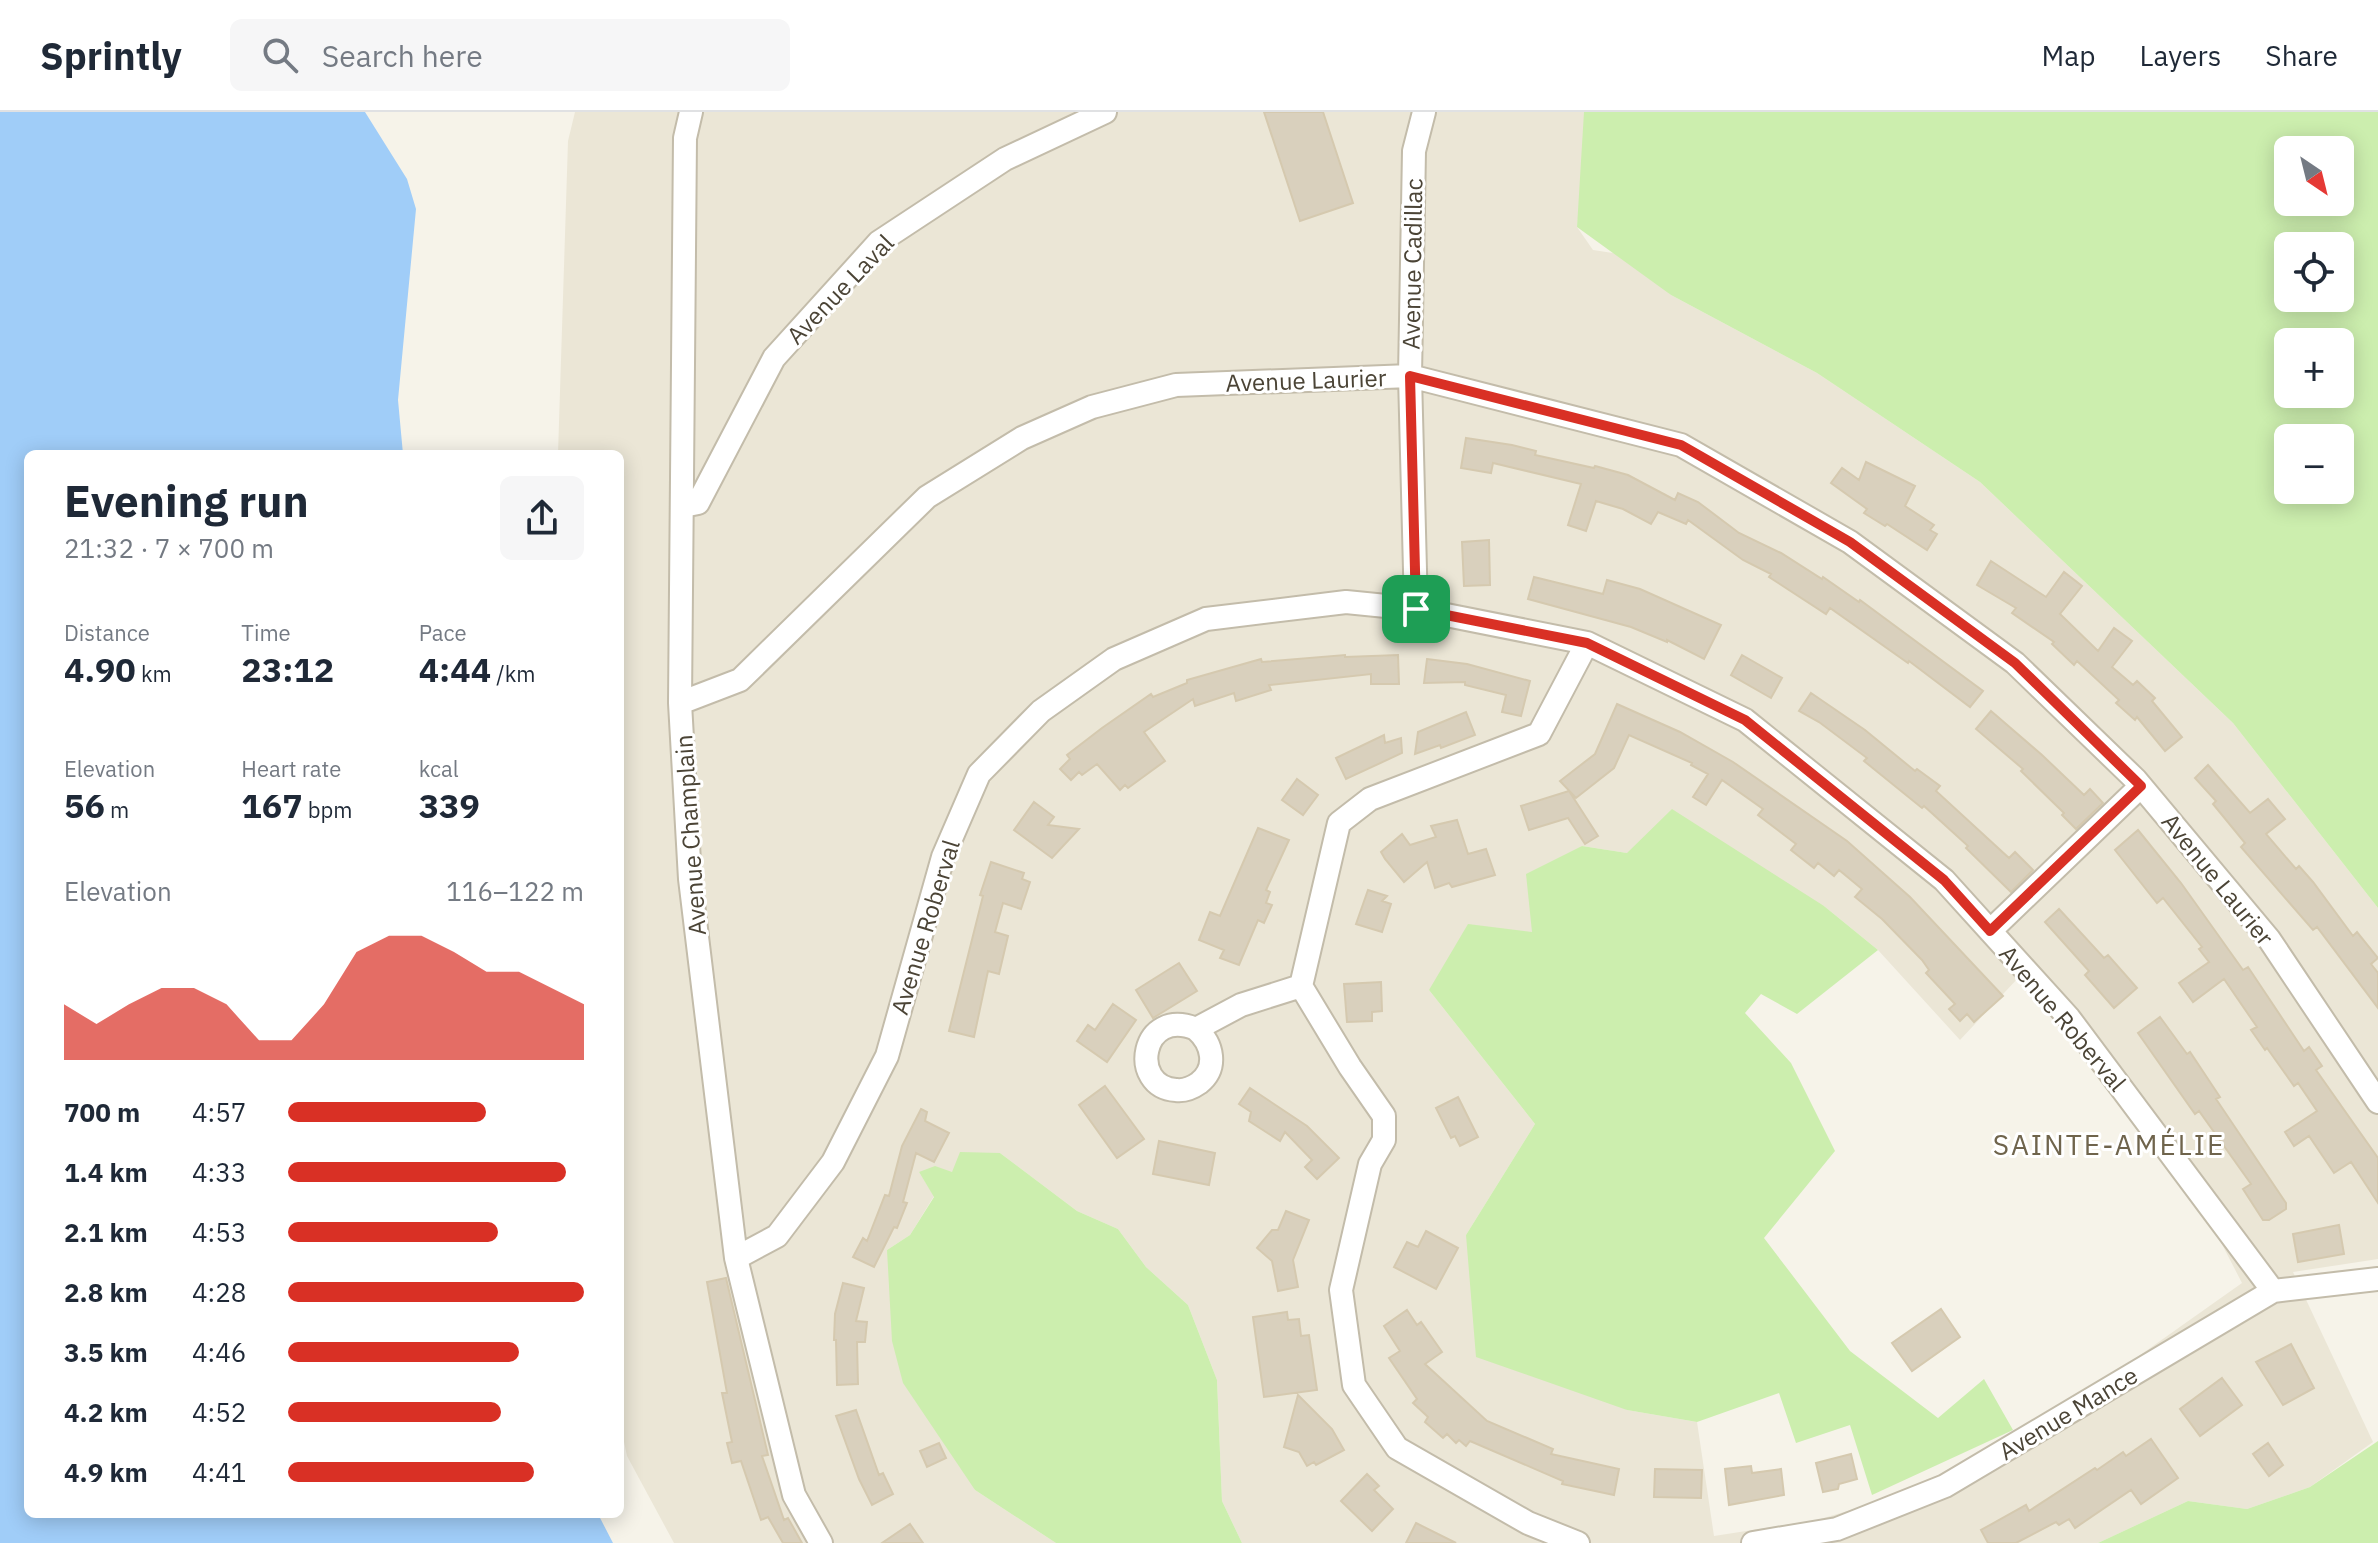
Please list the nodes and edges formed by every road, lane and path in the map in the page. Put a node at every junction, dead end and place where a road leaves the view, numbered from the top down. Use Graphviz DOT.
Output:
graph roads {
  1 [pos="691,112"];
  2 [pos="1105,112"];
  3 [pos="1424,112"];
  4 [pos="1410,376"];
  5 [pos="683,506"];
  6 [pos="1416,609"];
  7 [pos="1587,643"];
  8 [pos="680,703"];
  9 [pos="2141,786"];
  10 [pos="1990,931"];
  11 [pos="1301,986"];
  12 [pos="1196,1029"];
  13 [pos="2378,1102"];
  14 [pos="736,1258"];
  15 [pos="2378,1279"];
  16 [pos="2273,1291"];
  17 [pos="821,1543"];
  18 [pos="1578,1543"];
  19 [pos="1753,1543"];
  1 -- 5 [label="street, Avenue Champlain"];
  2 -- 5 [label="street, Avenue Laval"];
  3 -- 4 [label="street, Avenue Cadillac"];
  4 -- 6 [label="street, Avenue Cadillac"];
  4 -- 8 [label="street, Avenue Laurier"];
  4 -- 9 [label="street, Avenue Laurier"];
  5 -- 8 [label="street, Avenue Champlain"];
  6 -- 7 [label="street, Avenue Roberval"];
  6 -- 14 [label="street, Avenue Roberval"];
  7 -- 10 [label="street, Avenue Roberval"];
  7 -- 11 [label="street"];
  8 -- 14 [label="street, Avenue Champlain"];
  9 -- 10 [label="street"];
  9 -- 13 [label="street, Avenue Laurier"];
  10 -- 16 [label="street, Avenue Roberval"];
  11 -- 12 [label="street"];
  11 -- 18 [label="street"];
  14 -- 17 [label="street, Avenue Champlain"];
  15 -- 16 [label="street, Avenue Mance"];
  16 -- 19 [label="street, Avenue Mance"];
}
